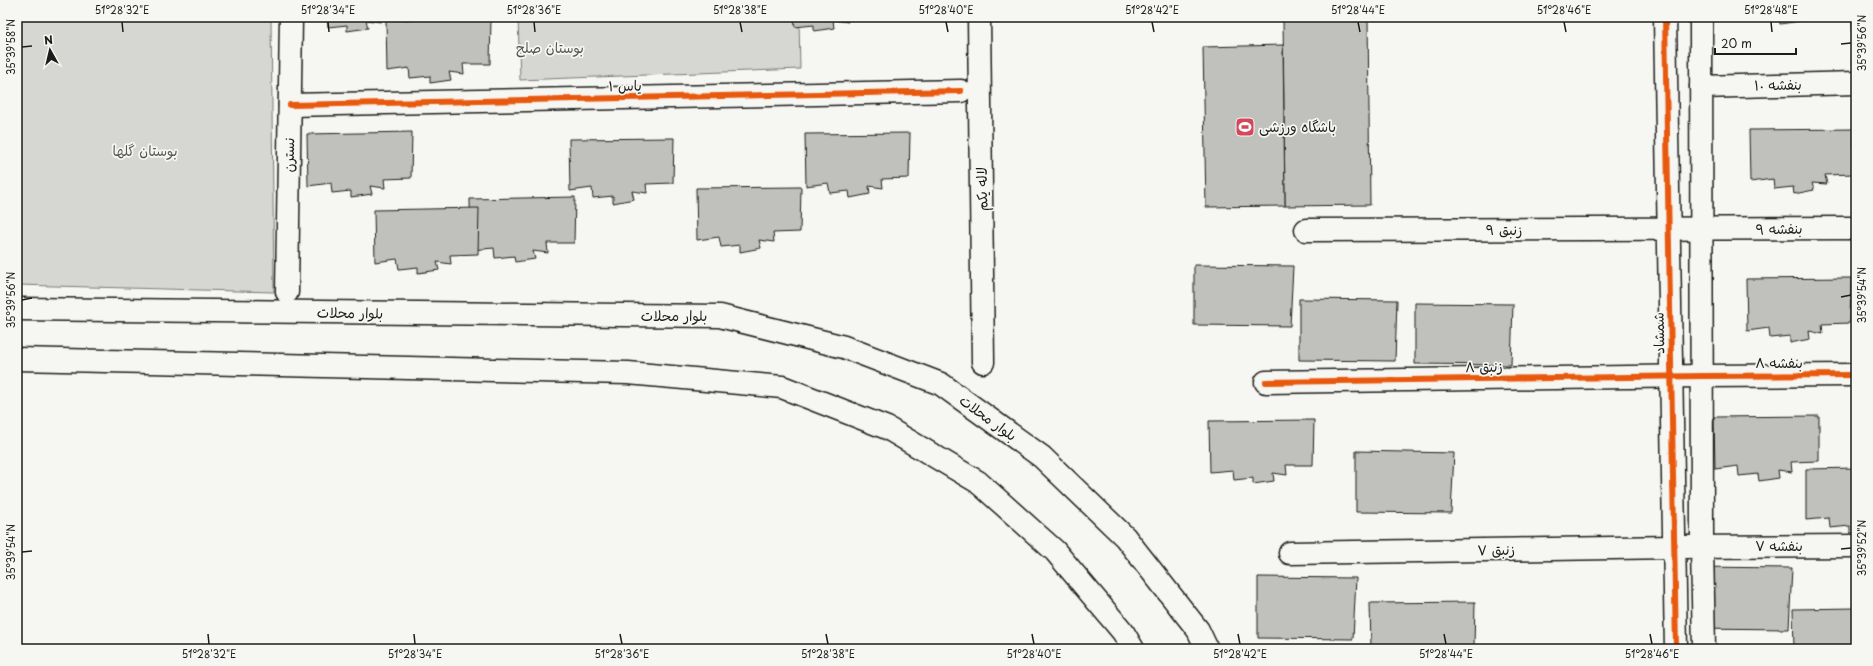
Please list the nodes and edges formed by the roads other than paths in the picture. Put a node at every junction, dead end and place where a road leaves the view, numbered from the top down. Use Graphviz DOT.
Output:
graph roads {
  1 [pos="291,17"];
  2 [pos="979,17"];
  3 [pos="1665,17"];
  4 [pos="1701,17"];
  5 [pos="1856,83"];
  6 [pos="1701,87"];
  7 [pos="961,91"];
  8 [pos="290,104"];
  9 [pos="1856,228"];
  10 [pos="1306,230"];
  11 [pos="1670,230"];
  12 [pos="1701,230"];
  13 [pos="287,292"];
  14 [pos="17,309"];
  15 [pos="17,359"];
  16 [pos="983,362"];
  17 [pos="1856,375"];
  18 [pos="1672,376"];
  19 [pos="1702,376"];
  20 [pos="1266,382"];
  21 [pos="1702,546"];
  22 [pos="1856,546"];
  23 [pos="1674,547"];
  24 [pos="1290,553"];
  25 [pos="1133,649"];
  26 [pos="1207,649"];
  27 [pos="1676,649"];
  28 [pos="1704,649"];
  1 -- 8 [label="street, نسترن"];
  2 -- 16 [label="street, لاله یکم"];
  3 -- 11 [label="street, شمشاد"];
  4 -- 6 [label="street"];
  5 -- 6 [label="street, بنفشه ۱۰"];
  6 -- 12 [label="street"];
  7 -- 8 [label="street, یاس ۱"];
  8 -- 13 [label="street, نسترن"];
  9 -- 12 [label="street, بنفشه ۹"];
  10 -- 11 [label="street, زنبق ۹"];
  11 -- 12 [label="street, زنبق ۹"];
  11 -- 18 [label="street, شمشاد"];
  12 -- 19 [label="street"];
  14 -- 26 [label="street, بلوار محلات"];
  15 -- 25 [label="street"];
  17 -- 19 [label="street, بنفشه ۸"];
  18 -- 19 [label="street, زنبق ۸"];
  18 -- 20 [label="street, زنبق ۸"];
  18 -- 23 [label="street, شمشاد"];
  19 -- 21 [label="street"];
  21 -- 22 [label="street, بنفشه ۷"];
  21 -- 23 [label="street, زنبق ۷"];
  21 -- 28 [label="street"];
  23 -- 24 [label="street, زنبق ۷"];
  23 -- 27 [label="street, شمشاد"];
}
